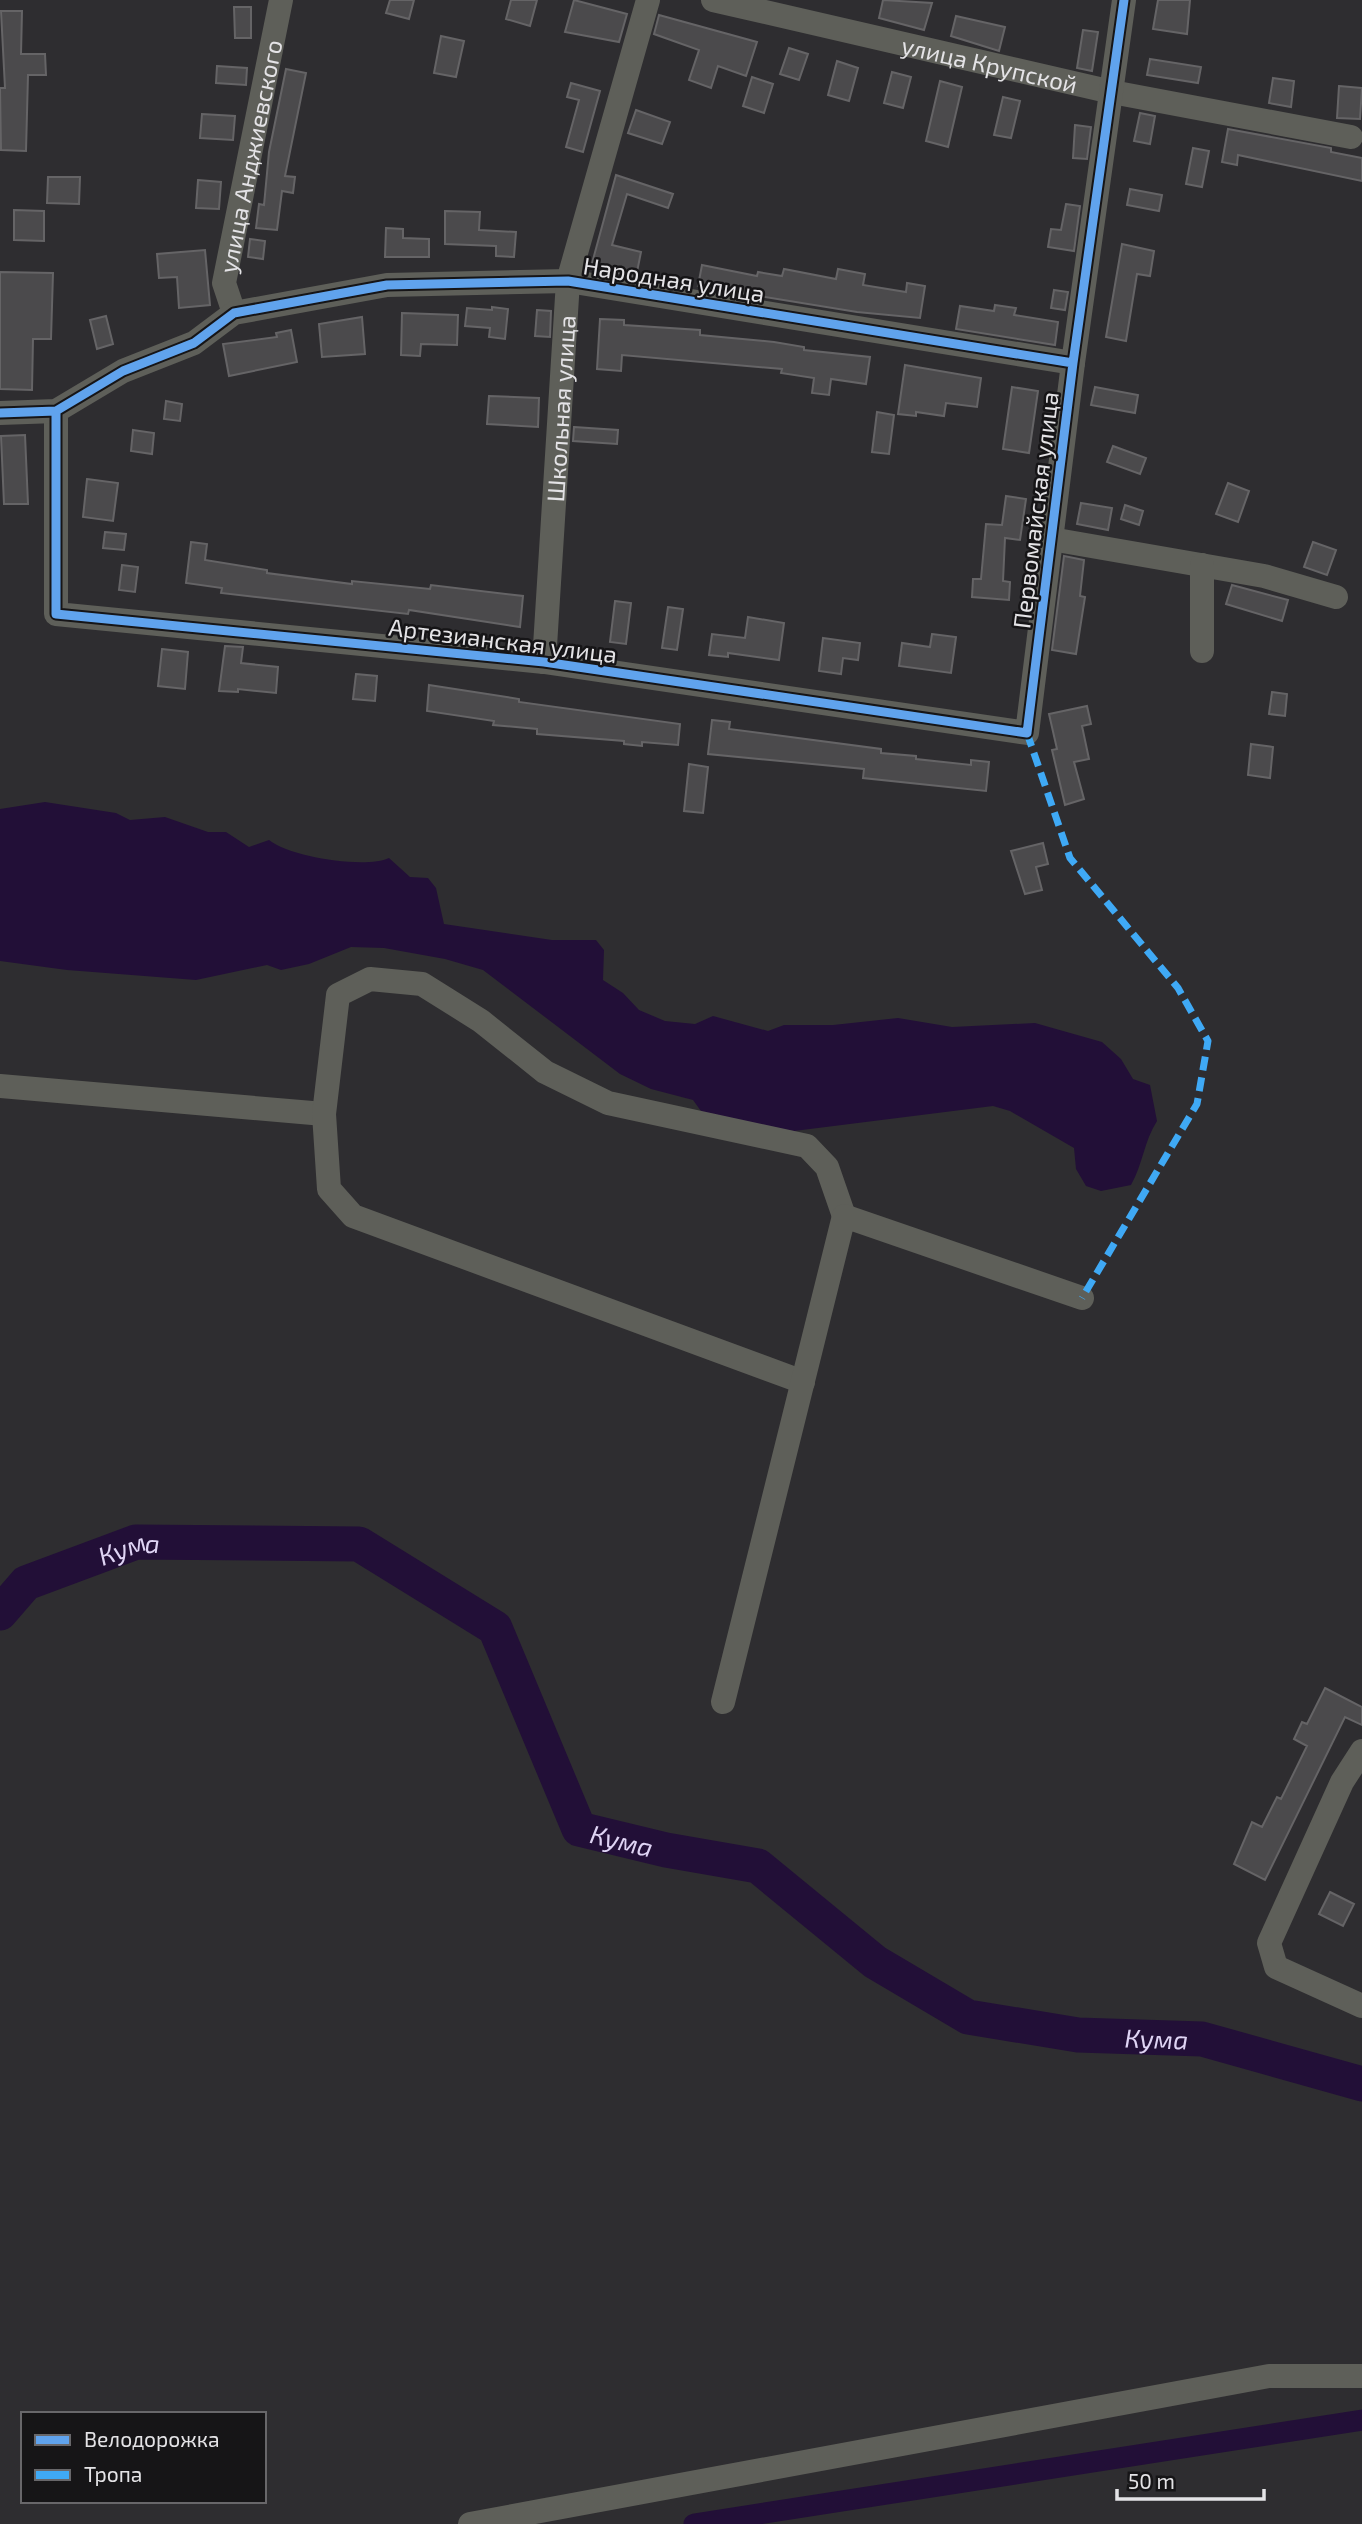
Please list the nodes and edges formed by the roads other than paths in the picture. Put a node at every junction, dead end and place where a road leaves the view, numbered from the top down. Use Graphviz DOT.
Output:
graph roads {
  1 [pos="281,0"];
  2 [pos="648,0"];
  3 [pos="713,0"];
  4 [pos="1124,0"];
  5 [pos="1112,92"];
  6 [pos="1351,137"];
  7 [pos="568,281"];
  8 [pos="234,313"];
  9 [pos="1073,363"];
  10 [pos="56,411"];
  11 [pos="0,413"];
  12 [pos="1051,539"];
  13 [pos="1202,565"];
  14 [pos="1336,597"];
  15 [pos="1202,651"];
  16 [pos="544,662"];
  17 [pos="1027,733"];
  18 [pos="0,1086"];
  19 [pos="324,1114"];
  20 [pos="844,1216"];
  21 [pos="1082,1298"];
  22 [pos="803,1382"];
  23 [pos="723,1702"];
  24 [pos="1362,1751"];
  25 [pos="1362,2006"];
  26 [pos="1362,2376"];
  27 [pos="470,2524"];
  1 -- 8 [label="street, улица Анджиевского"];
  2 -- 7 [label="street, Школьная улица"];
  3 -- 5 [label="street, улица Крупской"];
  4 -- 5 [label="street, Первомайская улица"];
  5 -- 6 [label="street, улица Крупской"];
  5 -- 9 [label="street, Первомайская улица"];
  7 -- 8 [label="street, Народная улица"];
  7 -- 9 [label="street, Народная улица"];
  7 -- 16 [label="street, Школьная улица"];
  8 -- 10 [label="street, Народная улица"];
  9 -- 12 [label="street, Первомайская улица"];
  10 -- 11 [label="street, Народная улица"];
  10 -- 16 [label="street, Артезианская улица"];
  12 -- 13 [label="street"];
  12 -- 17 [label="street, Первомайская улица"];
  13 -- 14 [label="street"];
  13 -- 15 [label="street"];
  16 -- 17 [label="street, Артезианская улица"];
  18 -- 19 [label="street"];
  19 -- 20 [label="street"];
  19 -- 22 [label="street"];
  20 -- 21 [label="street"];
  20 -- 22 [label="street"];
  22 -- 23 [label="street"];
  24 -- 25 [label="street"];
  26 -- 27 [label="street"];
}
